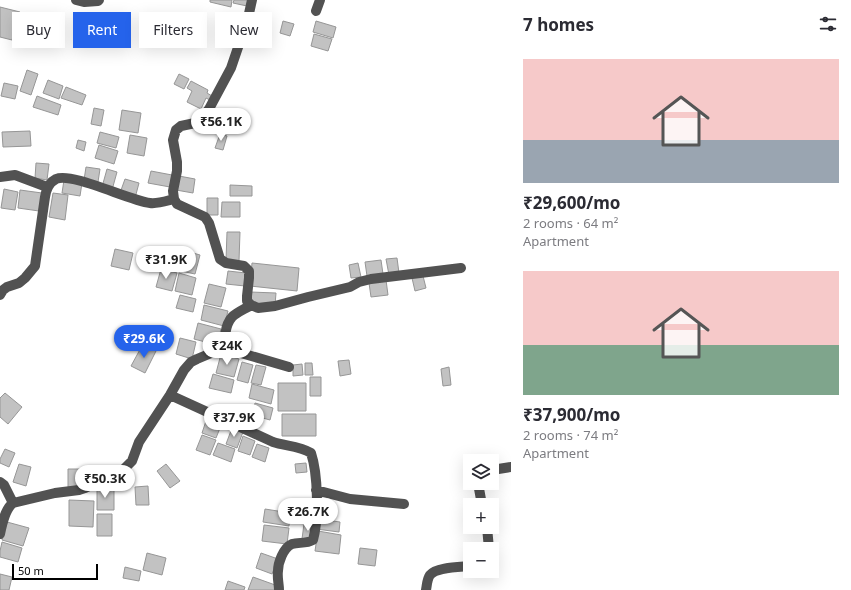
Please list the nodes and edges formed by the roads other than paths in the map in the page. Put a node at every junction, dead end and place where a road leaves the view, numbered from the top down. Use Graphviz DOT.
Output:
graph roads {
  1 [pos="76,0"];
  2 [pos="100,0"];
  3 [pos="252,0"];
  4 [pos="320,0"];
  5 [pos="316,11"];
  6 [pos="0,177"];
  7 [pos="47,187"];
  8 [pos="174,198"];
  9 [pos="461,268"];
  10 [pos="0,295"];
  11 [pos="251,305"];
  12 [pos="228,346"];
  13 [pos="289,367"];
  14 [pos="170,396"];
  15 [pos="511,467"];
  16 [pos="499,469"];
  17 [pos="0,482"];
  18 [pos="316,490"];
  19 [pos="13,503"];
  20 [pos="404,504"];
  21 [pos="0,534"];
  22 [pos="463,567"];
  23 [pos="279,590"];
  24 [pos="426,590"];
  1 -- 2 [label="street"];
  3 -- 8 [label="street"];
  4 -- 5 [label="street"];
  6 -- 7 [label="street"];
  7 -- 8 [label="street"];
  7 -- 10 [label="street"];
  8 -- 11 [label="street"];
  9 -- 11 [label="street"];
  11 -- 12 [label="street"];
  12 -- 13 [label="street"];
  12 -- 14 [label="street"];
  14 -- 18 [label="street"];
  14 -- 19 [label="street"];
  15 -- 16 [label="street"];
  17 -- 19 [label="street"];
  18 -- 20 [label="street"];
  18 -- 23 [label="street"];
  19 -- 21 [label="street"];
  22 -- 24 [label="street"];
}
